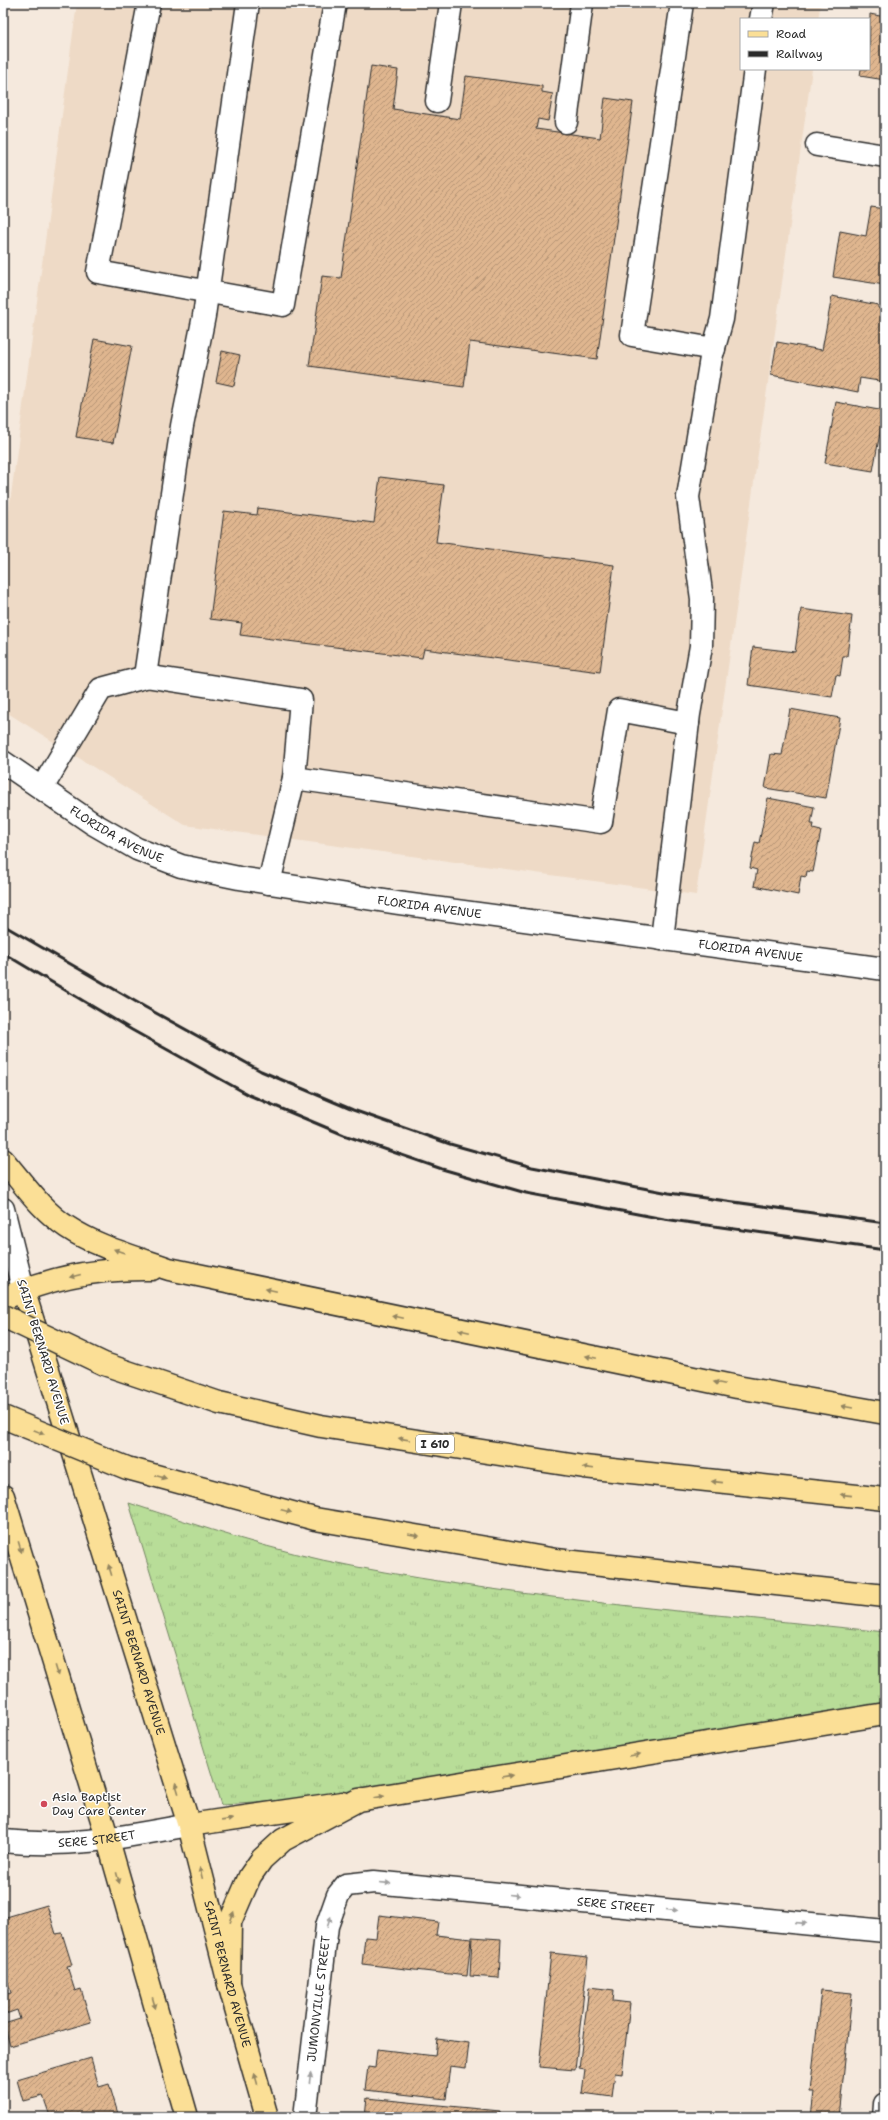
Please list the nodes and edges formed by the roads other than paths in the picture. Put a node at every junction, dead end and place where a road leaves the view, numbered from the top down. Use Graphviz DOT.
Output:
graph roads {
  1 [pos="149,3"];
  2 [pos="248,3"];
  3 [pos="335,3"];
  4 [pos="451,3"];
  5 [pos="582,3"];
  6 [pos="682,3"];
  7 [pos="764,3"];
  8 [pos="762,18"];
  9 [pos="755,70"];
  10 [pos="437,101"];
  11 [pos="566,122"];
  12 [pos="817,145"];
  13 [pos="885,156"];
  14 [pos="207,291"];
  15 [pos="714,349"];
  16 [pos="149,676"];
  17 [pos="688,723"];
  18 [pos="3,762"];
  19 [pos="294,778"];
  20 [pos="42,788"];
  21 [pos="269,883"];
  22 [pos="662,938"];
  23 [pos="885,965"];
  24 [pos="3,1160"];
  25 [pos="3,1209"];
  26 [pos="169,1269"];
  27 [pos="23,1289"];
  28 [pos="3,1299"];
  29 [pos="3,1316"];
  30 [pos="885,1413"];
  31 [pos="3,1417"];
  32 [pos="3,1496"];
  33 [pos="885,1499"];
  34 [pos="885,1596"];
  35 [pos="885,1714"];
  36 [pos="358,1800"];
  37 [pos="189,1825"];
  38 [pos="108,1840"];
  39 [pos="3,1841"];
  40 [pos="346,1885"];
  41 [pos="885,1931"];
  42 [pos="229,1984"];
  43 [pos="885,2104"];
  44 [pos="187,2117"];
  45 [pos="267,2117"];
  46 [pos="305,2117"];
  47 [pos="884,2117"];
  1 -- 14 [label="street"];
  2 -- 14 [label="street"];
  3 -- 14 [label="street"];
  4 -- 10 [label="street"];
  5 -- 11 [label="street"];
  6 -- 15 [label="street"];
  7 -- 8 [label="street"];
  9 -- 15 [label="street"];
  12 -- 13 [label="street"];
  14 -- 16 [label="street"];
  15 -- 17 [label="street"];
  16 -- 19 [label="street"];
  16 -- 20 [label="street"];
  17 -- 19 [label="street"];
  17 -- 22 [label="street"];
  18 -- 20 [label="street, FLORIDA AVENUE"];
  19 -- 21 [label="street"];
  20 -- 21 [label="street, FLORIDA AVENUE"];
  21 -- 22 [label="street, FLORIDA AVENUE"];
  22 -- 23 [label="street, FLORIDA AVENUE"];
  26 -- 24 [label="main road, one-way"];
  25 -- 27 [label="street, SAINT BERNARD AVENUE"];
  26 -- 27 [label="main road, one-way"];
  30 -- 26 [label="main road, one-way"];
  27 -- 28 [label="main road"];
  37 -- 27 [label="main road, SAINT BERNARD AVENUE, one-way"];
  33 -- 29 [label="main road, I 610, one-way, bridge"];
  31 -- 34 [label="main road, one-way, bridge"];
  32 -- 38 [label="main road, one-way"];
  36 -- 35 [label="main road, one-way"];
  37 -- 36 [label="main road, one-way"];
  42 -- 36 [label="main road, one-way"];
  37 -- 38 [label="street, SERE STREET"];
  42 -- 37 [label="main road, SAINT BERNARD AVENUE, one-way"];
  38 -- 39 [label="street, SERE STREET"];
  38 -- 44 [label="main road, one-way"];
  40 -- 41 [label="street, SERE STREET, one-way"];
  46 -- 40 [label="street, JUMONVILLE STREET, one-way"];
  45 -- 42 [label="main road, SAINT BERNARD AVENUE, one-way"];
  43 -- 47 [label="street"];
}
